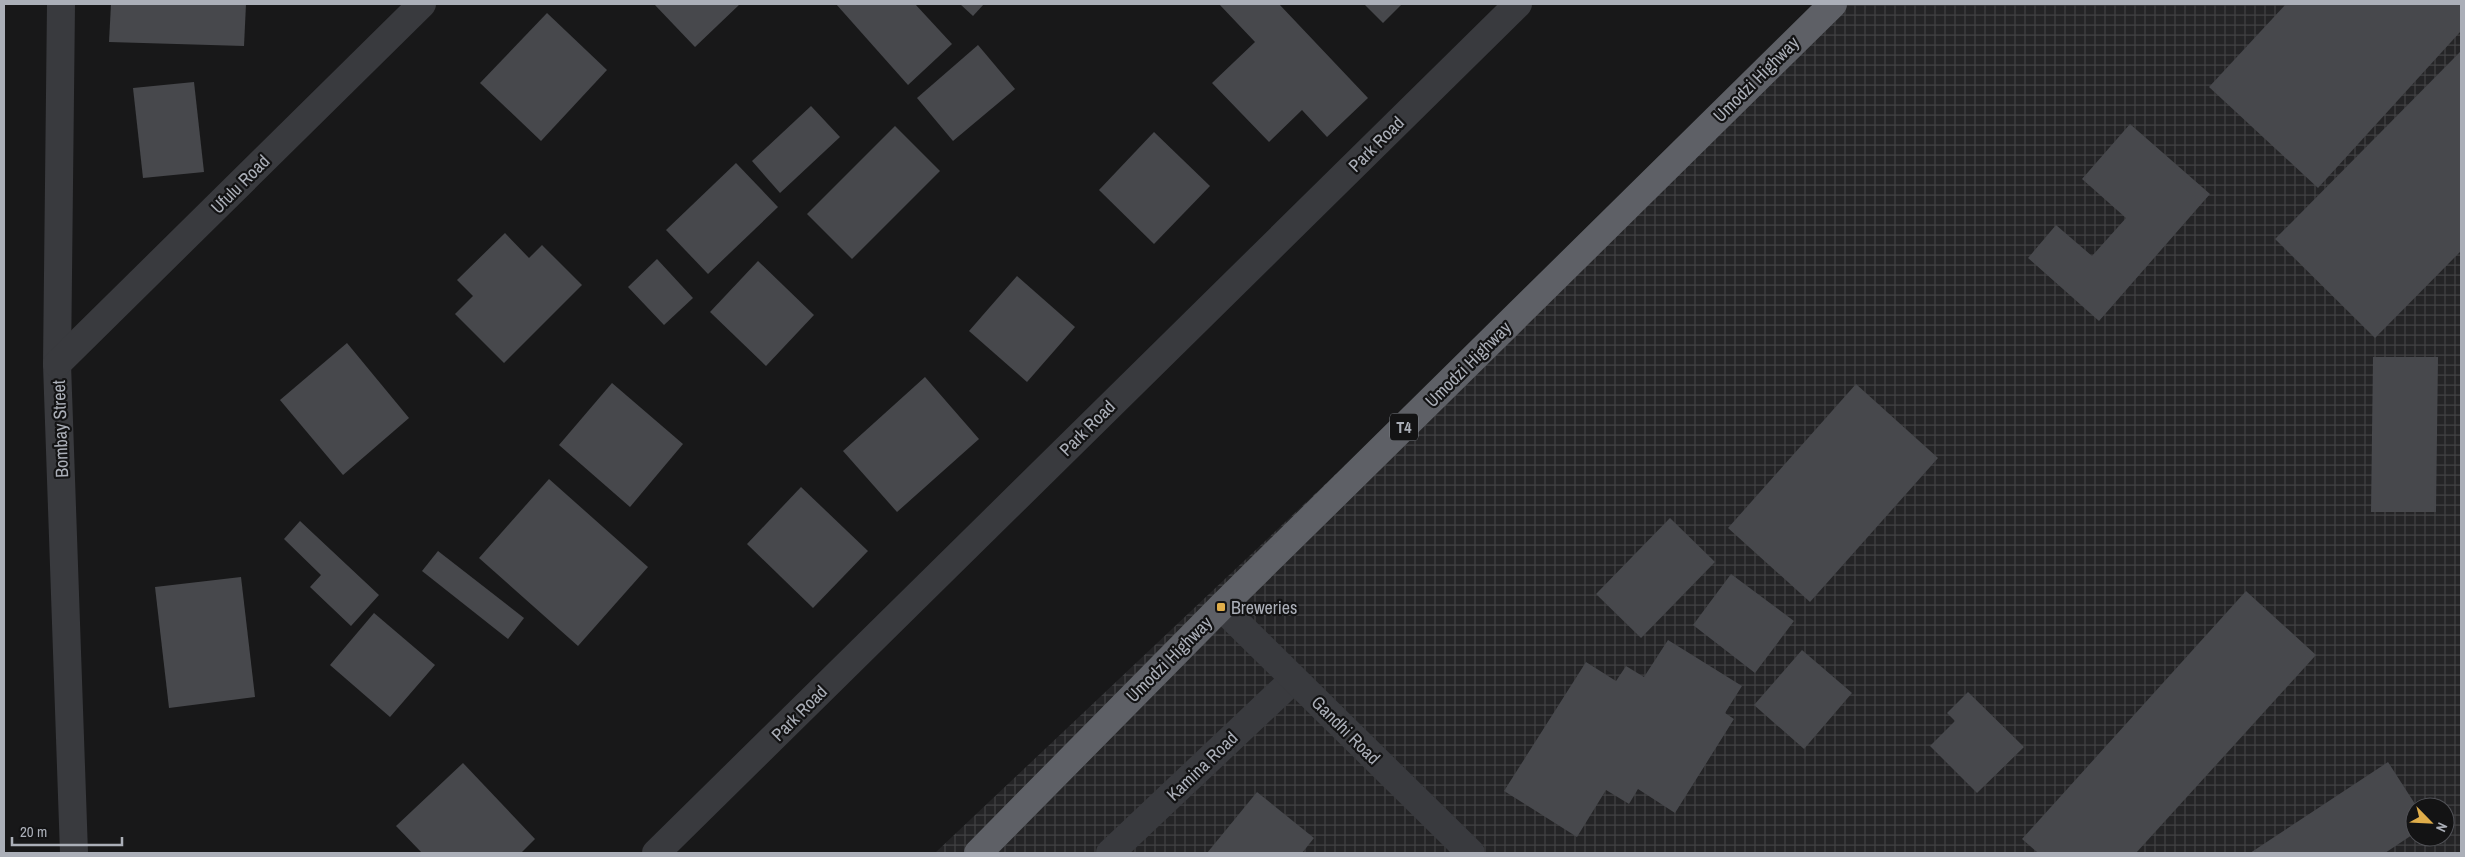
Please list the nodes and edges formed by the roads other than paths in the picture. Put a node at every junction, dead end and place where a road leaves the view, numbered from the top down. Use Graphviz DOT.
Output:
graph roads {
  1 [pos="61,4"];
  2 [pos="422,4"];
  3 [pos="1518,4"];
  4 [pos="1833,4"];
  5 [pos="57,364"];
  6 [pos="1221,607"];
  7 [pos="1294,679"];
  8 [pos="74,853"];
  9 [pos="656,853"];
  10 [pos="978,853"];
  11 [pos="1110,853"];
  12 [pos="1471,853"];
  1 -- 5 [label="street, Bombay Street"];
  2 -- 5 [label="street, Ufulu Road"];
  3 -- 9 [label="street, Park Road"];
  4 -- 6 [label="highway, Umodzi Highway / T4"];
  5 -- 8 [label="street, Bombay Street"];
  6 -- 7 [label="street, Gandhi Road"];
  6 -- 10 [label="highway, Umodzi Highway / T4"];
  7 -- 11 [label="street, Kamina Road"];
  7 -- 12 [label="street, Gandhi Road"];
}
